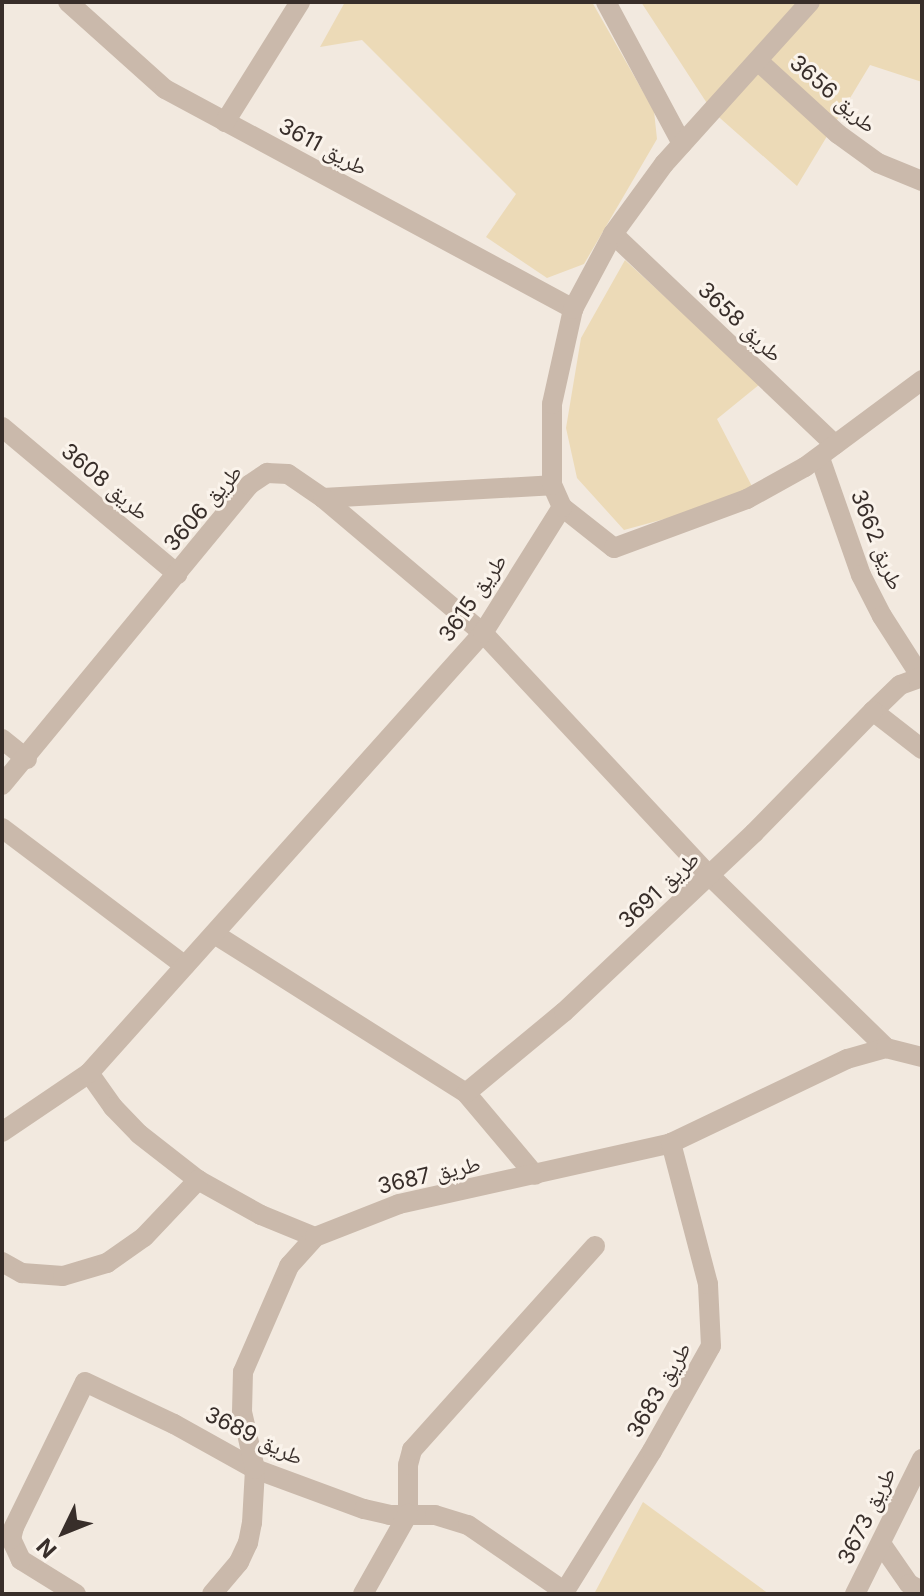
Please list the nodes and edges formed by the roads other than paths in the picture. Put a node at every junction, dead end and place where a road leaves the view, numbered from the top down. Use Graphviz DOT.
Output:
graph roads {
  1 [pos="69,2"];
  2 [pos="300,2"];
  3 [pos="606,2"];
  4 [pos="810,2"];
  5 [pos="758,61"];
  6 [pos="225,122"];
  7 [pos="682,144"];
  8 [pos="922,181"];
  9 [pos="613,234"];
  10 [pos="573,309"];
  11 [pos="922,380"];
  12 [pos="2,427"];
  13 [pos="828,451"];
  14 [pos="552,485"];
  15 [pos="323,498"];
  16 [pos="562,507"];
  17 [pos="177,574"];
  18 [pos="483,633"];
  19 [pos="921,677"];
  20 [pos="873,711"];
  21 [pos="2,739"];
  22 [pos="922,749"];
  23 [pos="27,759"];
  24 [pos="2,785"];
  25 [pos="2,828"];
  26 [pos="709,875"];
  27 [pos="216,935"];
  28 [pos="185,966"];
  29 [pos="886,1048"];
  30 [pos="922,1057"];
  31 [pos="89,1073"];
  32 [pos="466,1093"];
  33 [pos="2,1132"];
  34 [pos="671,1143"];
  35 [pos="535,1175"];
  36 [pos="198,1180"];
  37 [pos="315,1237"];
  38 [pos="595,1246"];
  39 [pos="2,1262"];
  40 [pos="922,1459"];
  41 [pos="255,1469"];
  42 [pos="408,1514"];
  43 [pos="882,1545"];
  44 [pos="922,1591"];
  45 [pos="564,1593"];
  46 [pos="76,1594"];
  47 [pos="212,1594"];
  48 [pos="363,1594"];
  49 [pos="855,1594"];
  1 -- 6 [label="street, طريق 3611"];
  2 -- 6 [label="street"];
  3 -- 7 [label="street"];
  4 -- 5 [label="street"];
  5 -- 7 [label="street"];
  5 -- 8 [label="street, طريق 3656"];
  6 -- 10 [label="street, طريق 3611"];
  7 -- 9 [label="street"];
  9 -- 10 [label="street"];
  9 -- 13 [label="street, طريق 3658"];
  10 -- 14 [label="street"];
  11 -- 13 [label="street"];
  12 -- 17 [label="street, طريق 3608"];
  13 -- 16 [label="street"];
  13 -- 19 [label="street, طريق 3662"];
  14 -- 15 [label="street"];
  14 -- 16 [label="street"];
  15 -- 17 [label="street, طريق 3606"];
  15 -- 18 [label="street, طريق 3606"];
  16 -- 18 [label="street, طريق 3615"];
  17 -- 23 [label="street, طريق 3606"];
  18 -- 26 [label="street, طريق 3606"];
  18 -- 27 [label="street, طريق 3615"];
  19 -- 20 [label="street, طريق 3691"];
  20 -- 22 [label="street"];
  20 -- 26 [label="street, طريق 3691"];
  21 -- 23 [label="street"];
  23 -- 24 [label="street, طريق 3606"];
  25 -- 28 [label="street"];
  26 -- 29 [label="street, طريق 3606"];
  26 -- 32 [label="street, طريق 3691"];
  27 -- 28 [label="street, طريق 3615"];
  27 -- 32 [label="street"];
  28 -- 31 [label="street, طريق 3615"];
  29 -- 30 [label="street, طريق 3687"];
  29 -- 34 [label="street, طريق 3687"];
  31 -- 33 [label="street, طريق 3615"];
  31 -- 36 [label="street"];
  32 -- 35 [label="street"];
  34 -- 35 [label="street, طريق 3687"];
  34 -- 45 [label="street, طريق 3683"];
  35 -- 37 [label="street, طريق 3687"];
  36 -- 37 [label="street"];
  36 -- 39 [label="street"];
  37 -- 41 [label="street, طريق 3687"];
  38 -- 42 [label="street"];
  40 -- 43 [label="street, طريق 3673"];
  41 -- 42 [label="street, طريق 3689"];
  41 -- 46 [label="street, طريق 3689"];
  41 -- 47 [label="street, طريق 3687"];
  42 -- 45 [label="street, طريق 3689"];
  42 -- 48 [label="street"];
  43 -- 44 [label="street"];
  43 -- 49 [label="street, طريق 3673"];
}
